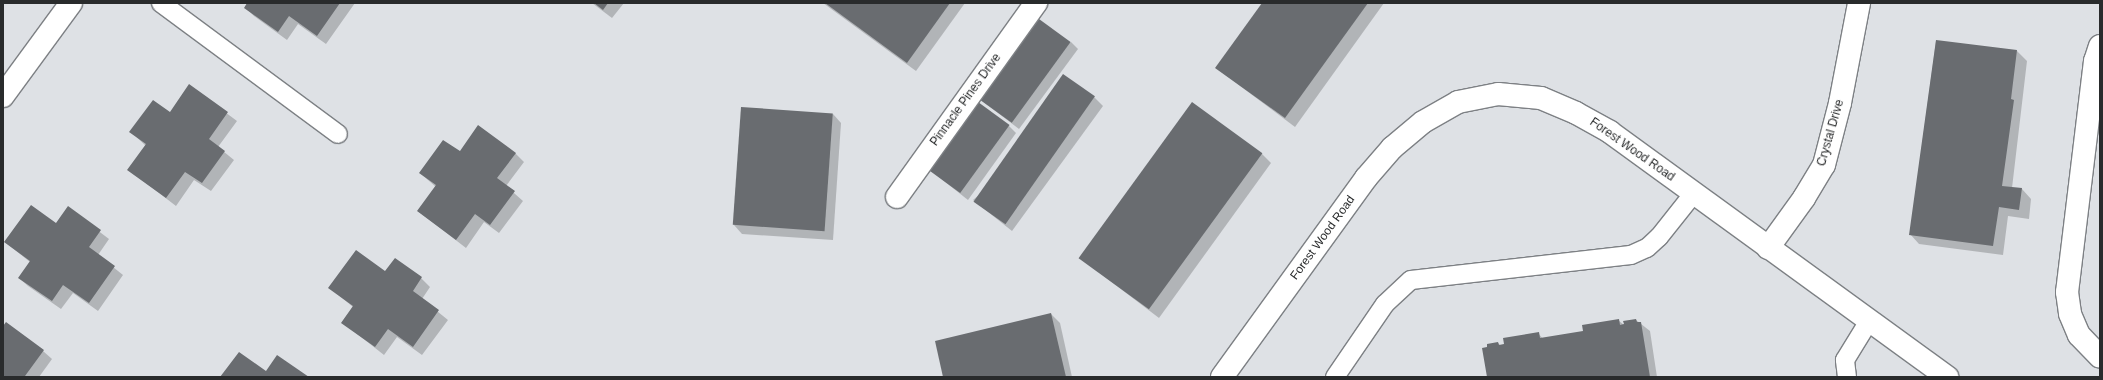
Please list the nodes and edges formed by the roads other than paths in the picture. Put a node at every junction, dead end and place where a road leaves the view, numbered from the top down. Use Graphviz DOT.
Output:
graph roads {
  1 [pos="71,3"];
  2 [pos="161,3"];
  3 [pos="1036,3"];
  4 [pos="1859,3"];
  5 [pos="2100,46"];
  6 [pos="3,96"];
  7 [pos="338,134"];
  8 [pos="1694,194"];
  9 [pos="897,197"];
  10 [pos="1768,248"];
  11 [pos="1869,321"];
  12 [pos="2100,356"];
  13 [pos="1222,377"];
  14 [pos="1335,377"];
  15 [pos="1847,377"];
  16 [pos="1947,377"];
  1 -- 6 [label="street"];
  2 -- 7 [label="lane"];
  3 -- 9 [label="street, Pinnacle Pines Drive"];
  4 -- 10 [label="street, Crystal Drive"];
  5 -- 12 [label="street"];
  8 -- 10 [label="street, Forest Wood Road"];
  8 -- 13 [label="street, Forest Wood Road"];
  8 -- 14 [label="lane"];
  10 -- 11 [label="street, Forest Wood Road"];
  11 -- 15 [label="lane"];
  11 -- 16 [label="street, Forest Wood Road"];
}
